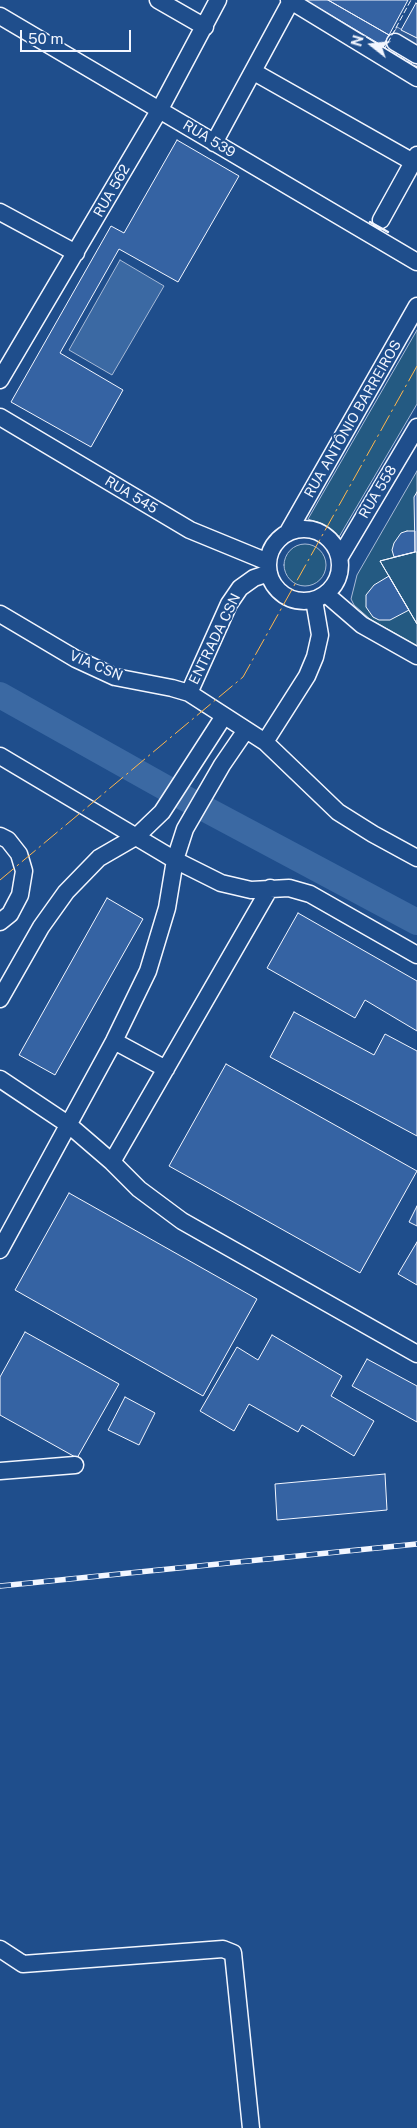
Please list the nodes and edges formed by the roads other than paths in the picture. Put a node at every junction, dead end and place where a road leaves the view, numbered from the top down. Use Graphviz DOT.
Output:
graph roads {
  1 [pos="158,0"];
  2 [pos="218,0"];
  3 [pos="290,1"];
  4 [pos="0,16"];
  5 [pos="205,27"];
  6 [pos="395,42"];
  7 [pos="417,55"];
  8 [pos="254,72"];
  9 [pos="417,78"];
  10 [pos="160,109"];
  11 [pos="214,143"];
  12 [pos="415,159"];
  13 [pos="0,212"];
  14 [pos="381,220"];
  15 [pos="76,252"];
  16 [pos="417,262"];
  17 [pos="417,306"];
  18 [pos="0,380"];
  19 [pos="0,417"];
  20 [pos="417,426"];
  21 [pos="288,532"];
  22 [pos="340,558"];
  23 [pos="268,567"];
  24 [pos="320,597"];
  25 [pos="0,614"];
  26 [pos="417,656"];
  27 [pos="189,693"];
  28 [pos="224,716"];
  29 [pos="246,730"];
  30 [pos="265,742"];
  31 [pos="0,756"];
  32 [pos="0,836"];
  33 [pos="137,836"];
  34 [pos="417,858"];
  35 [pos="175,860"];
  36 [pos="270,888"];
  37 [pos="0,922"];
  38 [pos="417,955"];
  39 [pos="0,999"];
  40 [pos="114,1040"];
  41 [pos="166,1069"];
  42 [pos="0,1079"];
  43 [pos="69,1125"];
  44 [pos="112,1162"];
  45 [pos="0,1250"];
  46 [pos="417,1354"];
  47 [pos="75,1465"];
  48 [pos="0,1471"];
  49 [pos="0,1949"];
  50 [pos="251,2128"];
  1 -- 5 [label="street"];
  2 -- 5 [label="street, RUA 562"];
  3 -- 8 [label="street"];
  3 -- 9 [label="street"];
  4 -- 10 [label="street, RUA 539"];
  5 -- 10 [label="street, RUA 562"];
  6 -- 7 [label="street"];
  8 -- 11 [label="street"];
  8 -- 12 [label="street"];
  10 -- 11 [label="street, RUA 539"];
  10 -- 15 [label="street, RUA 562"];
  11 -- 16 [label="street, RUA 539"];
  12 -- 14 [label="street"];
  13 -- 15 [label="street"];
  15 -- 18 [label="street, RUA 562"];
  17 -- 21 [label="street, RUA ANTÔNIO BARREIROS"];
  19 -- 23 [label="street, RUA 545"];
  20 -- 22 [label="street, RUA 558"];
  21 -- 22 [label="street"];
  21 -- 23 [label="street"];
  22 -- 24 [label="street"];
  23 -- 24 [label="street"];
  23 -- 27 [label="street, ENTRADA CSN"];
  24 -- 26 [label="street"];
  24 -- 30 [label="street"];
  25 -- 27 [label="street, VIA CSN"];
  27 -- 28 [label="street, VIA CSN"];
  28 -- 29 [label="street, VIA CSN"];
  28 -- 33 [label="street"];
  29 -- 30 [label="street, VIA CSN"];
  29 -- 35 [label="street"];
  30 -- 34 [label="street"];
  31 -- 33 [label="street"];
  32 -- 37 [label="street"];
  33 -- 35 [label="street"];
  33 -- 39 [label="street"];
  35 -- 36 [label="street"];
  35 -- 40 [label="street"];
  36 -- 38 [label="street"];
  36 -- 41 [label="street"];
  40 -- 41 [label="street"];
  40 -- 43 [label="street"];
  41 -- 44 [label="street"];
  42 -- 43 [label="street"];
  43 -- 44 [label="street"];
  43 -- 45 [label="street"];
  44 -- 46 [label="street"];
  47 -- 48 [label="street"];
  49 -- 50 [label="street"];
}
